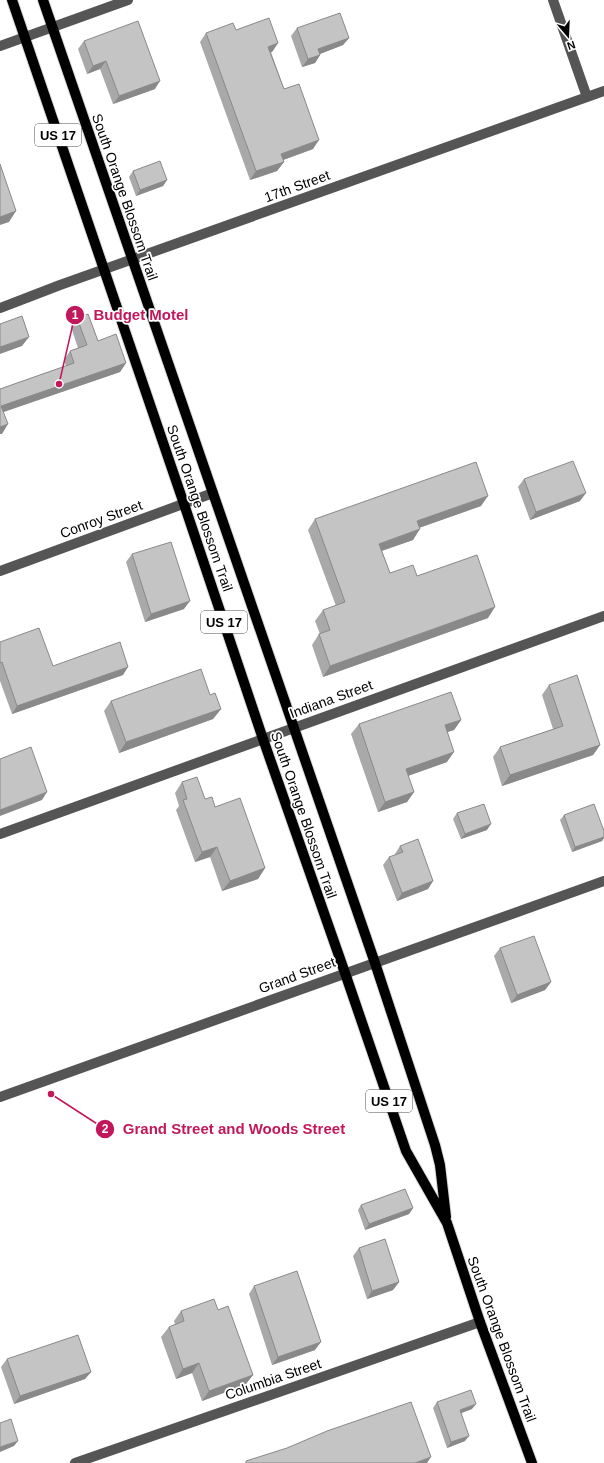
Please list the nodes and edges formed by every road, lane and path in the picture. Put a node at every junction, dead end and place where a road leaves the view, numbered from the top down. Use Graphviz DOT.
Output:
graph roads {
  1 [pos="12,0"];
  2 [pos="43,0"];
  3 [pos="128,0"];
  4 [pos="553,0"];
  5 [pos="53,28"];
  6 [pos="25,37"];
  7 [pos="0,46"];
  8 [pos="604,91"];
  9 [pos="587,97"];
  10 [pos="132,260"];
  11 [pos="105,270"];
  12 [pos="0,308"];
  13 [pos="212,494"];
  14 [pos="184,504"];
  15 [pos="0,571"];
  16 [pos="604,616"];
  17 [pos="293,728"];
  18 [pos="263,739"];
  19 [pos="0,834"];
  20 [pos="604,881"];
  21 [pos="375,963"];
  22 [pos="346,973"];
  23 [pos="0,1097"];
  24 [pos="447,1223"];
  25 [pos="480,1322"];
  26 [pos="75,1463"];
  27 [pos="532,1463"];
  1 -- 6 [label="main road, South Orange Blossom Trail / US 17"];
  2 -- 5 [label="main road, South Orange Blossom Trail / US 17"];
  3 -- 5 [label="street"];
  4 -- 9 [label="street"];
  5 -- 6 [label="street"];
  5 -- 10 [label="main road, South Orange Blossom Trail / US 17"];
  6 -- 7 [label="street"];
  6 -- 11 [label="main road, South Orange Blossom Trail / US 17"];
  8 -- 9 [label="street, 17th Street"];
  9 -- 10 [label="street, 17th Street"];
  10 -- 11 [label="street, 17th Street"];
  10 -- 13 [label="main road, South Orange Blossom Trail / US 17"];
  11 -- 12 [label="street, 17th Street"];
  11 -- 14 [label="main road, South Orange Blossom Trail / US 17"];
  13 -- 14 [label="street, Conroy Street"];
  13 -- 17 [label="main road, South Orange Blossom Trail / US 17"];
  14 -- 15 [label="street, Conroy Street"];
  14 -- 18 [label="main road, South Orange Blossom Trail / US 17"];
  16 -- 17 [label="street, Indiana Street"];
  17 -- 18 [label="street, Indiana Street"];
  17 -- 21 [label="main road, South Orange Blossom Trail / US 17"];
  18 -- 19 [label="street, Indiana Street"];
  18 -- 22 [label="main road, South Orange Blossom Trail / US 17"];
  20 -- 21 [label="street, Grand Street"];
  21 -- 22 [label="street, Grand Street"];
  21 -- 24 [label="main road, South Orange Blossom Trail / US 17"];
  22 -- 23 [label="street, Grand Street"];
  22 -- 24 [label="main road, South Orange Blossom Trail / US 17"];
  24 -- 25 [label="main road, South Orange Blossom Trail / US 17"];
  25 -- 26 [label="street, Columbia Street"];
  25 -- 27 [label="main road, South Orange Blossom Trail / US 17"];
}
